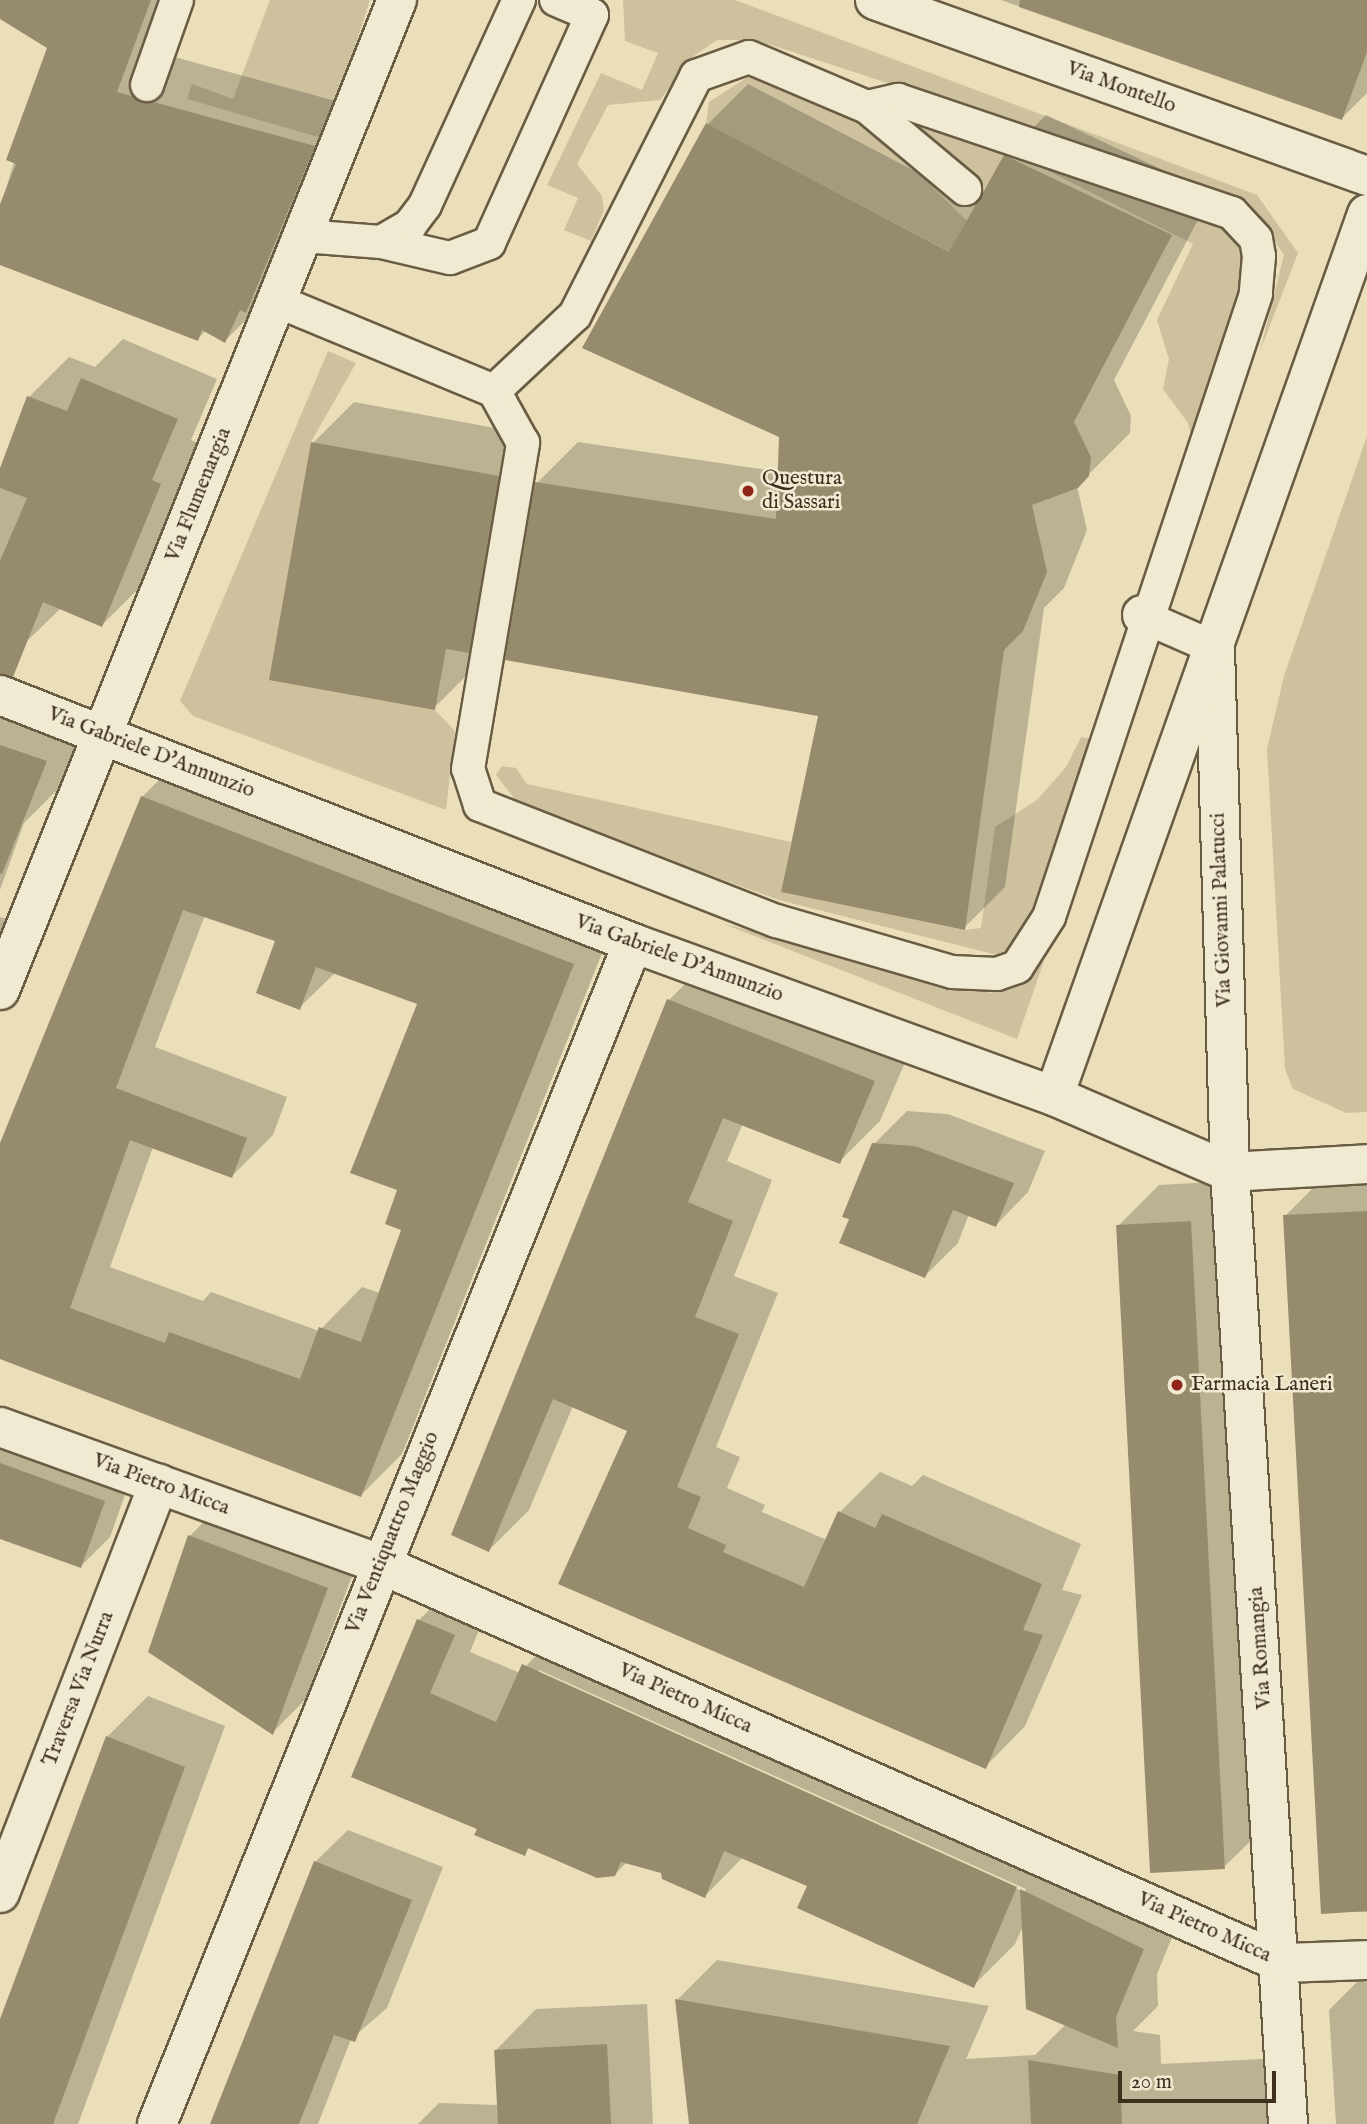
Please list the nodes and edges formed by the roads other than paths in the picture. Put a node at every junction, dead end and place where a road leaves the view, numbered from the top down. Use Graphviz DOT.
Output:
graph roads {
  1 [pos="177,0"];
  2 [pos="397,0"];
  3 [pos="519,0"];
  4 [pos="556,0"];
  5 [pos="875,0"];
  6 [pos="147,85"];
  7 [pos="867,107"];
  8 [pos="1367,176"];
  9 [pos="965,189"];
  10 [pos="1367,214"];
  11 [pos="303,236"];
  12 [pos="382,242"];
  13 [pos="277,301"];
  14 [pos="494,391"];
  15 [pos="1146,617"];
  16 [pos="1215,648"];
  17 [pos="0,695"];
  18 [pos="104,734"];
  19 [pos="633,943"];
  20 [pos="0,989"];
  21 [pos="1054,1096"];
  22 [pos="1367,1164"];
  23 [pos="1230,1172"];
  24 [pos="0,1427"];
  25 [pos="159,1484"];
  26 [pos="380,1564"];
  27 [pos="0,1893"];
  28 [pos="1367,1960"];
  29 [pos="1282,1963"];
  30 [pos="157,2124"];
  31 [pos="1288,2124"];
  1 -- 6 [label="lane"];
  2 -- 11 [label="street, Via Flumenargia"];
  3 -- 12 [label="lane"];
  4 -- 12 [label="lane"];
  5 -- 8 [label="street, Via Montello"];
  7 -- 9 [label="lane"];
  7 -- 14 [label="lane"];
  7 -- 15 [label="lane"];
  10 -- 16 [label="street, Via Giovanni Palatucci"];
  11 -- 12 [label="lane"];
  11 -- 13 [label="street, Via Flumenargia"];
  13 -- 14 [label="lane"];
  13 -- 18 [label="street, Via Flumenargia"];
  14 -- 15 [label="lane"];
  15 -- 16 [label="lane"];
  16 -- 21 [label="street, Via Giovanni Palatucci"];
  16 -- 23 [label="street, Via Giovanni Palatucci"];
  17 -- 18 [label="street, Via Gabriele D'Annunzio"];
  18 -- 19 [label="street, Via Gabriele D'Annunzio"];
  18 -- 20 [label="street, Via Flumenargia"];
  19 -- 21 [label="street, Via Gabriele D'Annunzio"];
  19 -- 26 [label="street, Via Ventiquattro Maggio"];
  21 -- 23 [label="street, Via Gabriele D'Annunzio"];
  22 -- 23 [label="street, Via Gabriele D'Annunzio"];
  23 -- 29 [label="street, Via Romangia"];
  24 -- 25 [label="street, Via Pietro Micca"];
  25 -- 26 [label="street, Via Pietro Micca"];
  25 -- 27 [label="street, Traversa Via Nurra"];
  26 -- 29 [label="street, Via Pietro Micca"];
  26 -- 30 [label="street, Via Ventiquattro Maggio"];
  28 -- 29 [label="street, Via Pietro Micca"];
  29 -- 31 [label="street, Via Romangia"];
}
